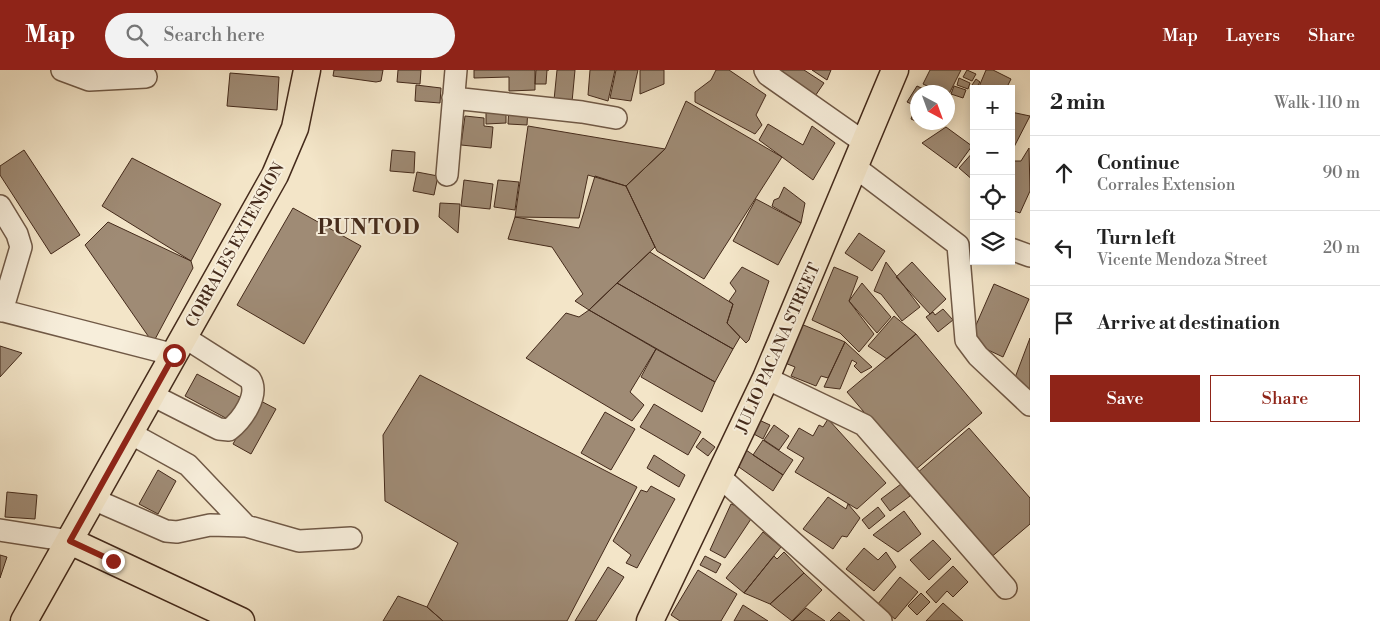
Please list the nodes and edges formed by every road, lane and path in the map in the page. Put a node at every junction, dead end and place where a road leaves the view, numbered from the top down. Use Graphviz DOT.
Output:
graph roads {
  1 [pos="62,70"];
  2 [pos="307,70"];
  3 [pos="456,70"];
  4 [pos="765,70"];
  5 [pos="895,70"];
  6 [pos="146,76"];
  7 [pos="453,98"];
  8 [pos="616,118"];
  9 [pos="865,143"];
  10 [pos="855,167"];
  11 [pos="447,174"];
  12 [pos="0,206"];
  13 [pos="966,242"];
  14 [pos="1015,250"];
  15 [pos="1030,256"];
  16 [pos="2,302"];
  17 [pos="179,346"];
  18 [pos="766,378"];
  19 [pos="152,395"];
  20 [pos="1030,405"];
  21 [pos="130,433"];
  22 [pos="720,478"];
  23 [pos="93,499"];
  24 [pos="246,526"];
  25 [pos="0,530"];
  26 [pos="352,538"];
  27 [pos="70,541"];
  28 [pos="1006,588"];
  29 [pos="24,621"];
  30 [pos="241,621"];
  31 [pos="650,621"];
  32 [pos="881,621"];
  1 -- 6 [label="street"];
  2 -- 17 [label="main road, CORRALES EXTENSION"];
  3 -- 7 [label="street"];
  4 -- 9 [label="street"];
  5 -- 9 [label="main road, JULIO PACANA STREET"];
  7 -- 8 [label="street"];
  7 -- 11 [label="street"];
  9 -- 10 [label="main road, JULIO PACANA STREET"];
  10 -- 13 [label="street"];
  10 -- 18 [label="main road, JULIO PACANA STREET"];
  12 -- 16 [label="street"];
  13 -- 20 [label="street"];
  14 -- 15 [label="street"];
  16 -- 17 [label="street"];
  17 -- 19 [label="main road, CORRALES EXTENSION"];
  17 -- 19 [label="street"];
  18 -- 22 [label="main road, JULIO PACANA STREET"];
  18 -- 28 [label="street"];
  19 -- 21 [label="main road, CORRALES EXTENSION"];
  21 -- 23 [label="main road, CORRALES EXTENSION"];
  21 -- 24 [label="street"];
  22 -- 31 [label="main road, JULIO PACANA STREET"];
  22 -- 32 [label="street"];
  23 -- 24 [label="street"];
  23 -- 27 [label="main road, CORRALES EXTENSION"];
  24 -- 26 [label="street"];
  25 -- 27 [label="street"];
  27 -- 29 [label="main road, CORRALES EXTENSION"];
  27 -- 30 [label="main road"];
}
